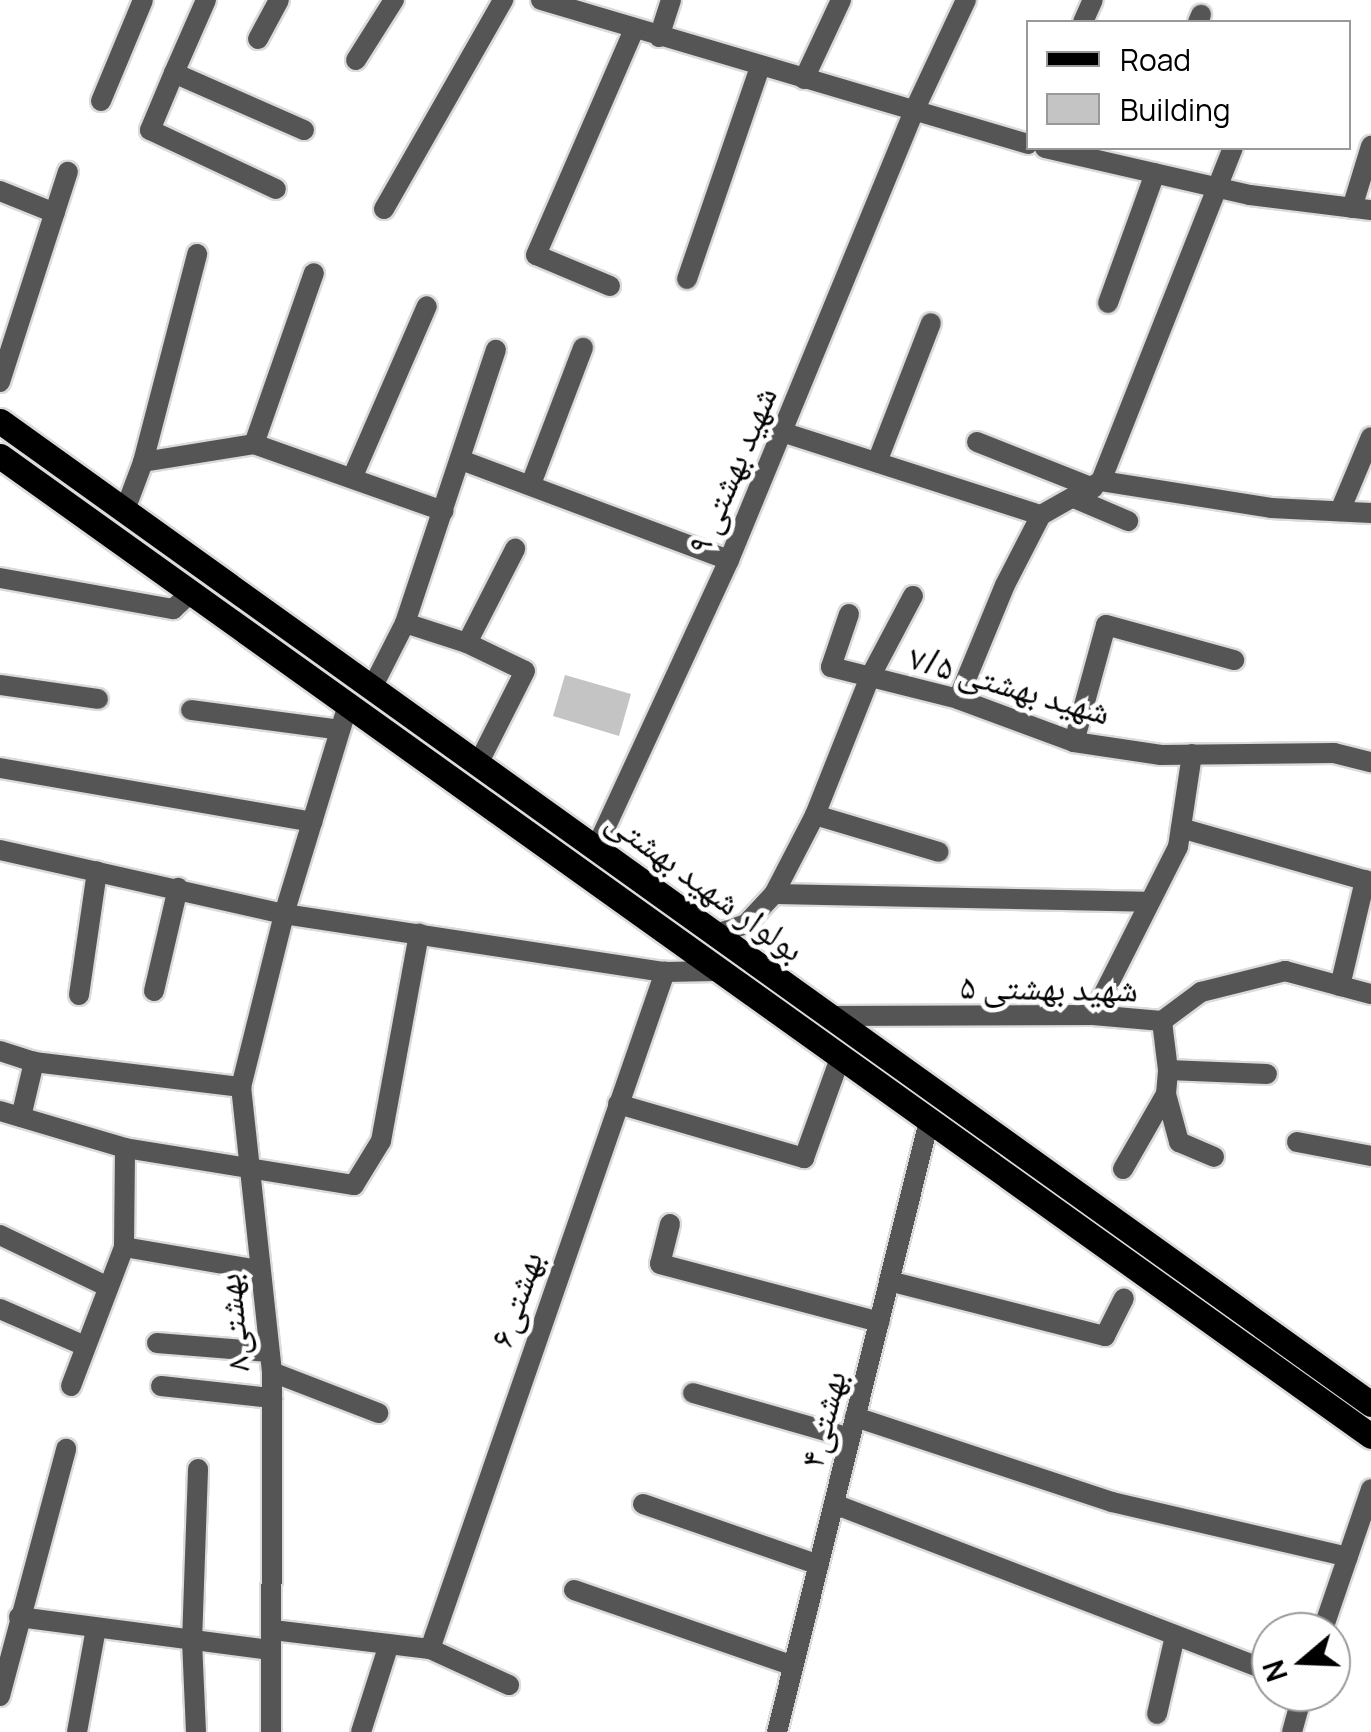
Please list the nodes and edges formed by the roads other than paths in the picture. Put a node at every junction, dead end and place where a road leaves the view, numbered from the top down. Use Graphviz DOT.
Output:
graph roads {
  1 [pos="142,0"];
  2 [pos="206,0"];
  3 [pos="280,0"];
  4 [pos="394,0"];
  5 [pos="503,0"];
  6 [pos="671,0"];
  7 [pos="840,0"];
  8 [pos="966,0"];
  9 [pos="555,2"];
  10 [pos="634,30"];
  11 [pos="258,38"];
  12 [pos="659,38"];
  13 [pos="356,60"];
  14 [pos="760,66"];
  15 [pos="174,73"];
  16 [pos="804,80"];
  17 [pos="102,100"];
  18 [pos="914,111"];
  19 [pos="304,130"];
  20 [pos="1026,143"];
  21 [pos="1371,146"];
  22 [pos="1054,150"];
  23 [pos="1141,150"];
  24 [pos="1231,150"];
  25 [pos="1134,168"];
  26 [pos="68,172"];
  27 [pos="1155,173"];
  28 [pos="1216,187"];
  29 [pos="276,188"];
  30 [pos="0,191"];
  31 [pos="384,209"];
  32 [pos="1361,209"];
  33 [pos="54,213"];
  34 [pos="197,254"];
  35 [pos="314,273"];
  36 [pos="686,279"];
  37 [pos="610,286"];
  38 [pos="1108,303"];
  39 [pos="427,306"];
  40 [pos="931,323"];
  41 [pos="584,348"];
  42 [pos="496,350"];
  43 [pos="0,382"];
  44 [pos="0,421"];
  45 [pos="782,432"];
  46 [pos="1371,437"];
  47 [pos="977,442"];
  48 [pos="254,444"];
  49 [pos="0,456"];
  50 [pos="461,460"];
  51 [pos="143,462"];
  52 [pos="877,462"];
  53 [pos="353,476"];
  54 [pos="12,477"];
  55 [pos="531,484"];
  56 [pos="1089,489"];
  57 [pos="125,510"];
  58 [pos="1340,510"];
  59 [pos="442,511"];
  60 [pos="1371,513"];
  61 [pos="1041,515"];
  62 [pos="1128,521"];
  63 [pos="515,549"];
  64 [pos="729,560"];
  65 [pos="0,578"];
  66 [pos="190,593"];
  67 [pos="913,596"];
  68 [pos="849,614"];
  69 [pos="405,623"];
  70 [pos="467,642"];
  71 [pos="1234,660"];
  72 [pos="869,678"];
  73 [pos="0,685"];
  74 [pos="372,686"];
  75 [pos="98,698"];
  76 [pos="958,699"];
  77 [pos="190,710"];
  78 [pos="344,718"];
  79 [pos="1074,742"];
  80 [pos="1192,754"];
  81 [pos="1371,762"];
  82 [pos="478,764"];
  83 [pos="0,768"];
  84 [pos="815,815"];
  85 [pos="312,822"];
  86 [pos="1181,828"];
  87 [pos="596,848"];
  88 [pos="0,850"];
  89 [pos="939,852"];
  90 [pos="97,871"];
  91 [pos="1368,881"];
  92 [pos="178,888"];
  93 [pos="774,894"];
  94 [pos="1148,902"];
  95 [pos="284,914"];
  96 [pos="419,932"];
  97 [pos="716,934"];
  98 [pos="715,971"];
  99 [pos="665,972"];
  100 [pos="1340,986"];
  101 [pos="154,991"];
  102 [pos="1371,994"];
  103 [pos="79,995"];
  104 [pos="1094,1015"];
  105 [pos="830,1016"];
  106 [pos="1162,1022"];
  107 [pos="0,1051"];
  108 [pos="840,1058"];
  109 [pos="34,1062"];
  110 [pos="1168,1070"];
  111 [pos="1267,1074"];
  112 [pos="241,1087"];
  113 [pos="1166,1094"];
  114 [pos="618,1104"];
  115 [pos="0,1111"];
  116 [pos="21,1118"];
  117 [pos="929,1121"];
  118 [pos="1298,1142"];
  119 [pos="125,1148"];
  120 [pos="1371,1156"];
  121 [pos="1214,1157"];
  122 [pos="246,1167"];
  123 [pos="1123,1169"];
  124 [pos="670,1224"];
  125 [pos="0,1235"];
  126 [pos="124,1247"];
  127 [pos="259,1270"];
  128 [pos="890,1280"];
  129 [pos="108,1287"];
  130 [pos="1124,1298"];
  131 [pos="0,1310"];
  132 [pos="879,1322"];
  133 [pos="1283,1340"];
  134 [pos="157,1342"];
  135 [pos="85,1346"];
  136 [pos="1266,1361"];
  137 [pos="271,1362"];
  138 [pos="71,1386"];
  139 [pos="161,1386"];
  140 [pos="693,1393"];
  141 [pos="272,1398"];
  142 [pos="1370,1402"];
  143 [pos="378,1413"];
  144 [pos="853,1427"];
  145 [pos="1371,1436"];
  146 [pos="66,1449"];
  147 [pos="198,1469"];
  148 [pos="1371,1490"];
  149 [pos="643,1504"];
  150 [pos="834,1504"];
  151 [pos="1348,1557"];
  152 [pos="819,1565"];
  153 [pos="574,1590"];
  154 [pos="1329,1612"];
  155 [pos="19,1617"];
  156 [pos="96,1628"];
  157 [pos="1175,1636"];
  158 [pos="272,1640"];
  159 [pos="192,1642"];
  160 [pos="388,1644"];
  161 [pos="430,1649"];
  162 [pos="1251,1664"];
  163 [pos="793,1666"];
  164 [pos="509,1685"];
  165 [pos="0,1696"];
  166 [pos="1157,1714"];
  167 [pos="77,1732"];
  168 [pos="196,1732"];
  169 [pos="271,1732"];
  170 [pos="361,1732"];
  171 [pos="776,1732"];
  1 -- 17 [label="street"];
  2 -- 15 [label="street"];
  3 -- 11 [label="street"];
  4 -- 13 [label="street"];
  5 -- 31 [label="street"];
  6 -- 12 [label="street"];
  7 -- 16 [label="street"];
  8 -- 18 [label="street, شهید بهشتی ۹"];
  9 -- 10 [label="street"];
  10 -- 12 [label="street"];
  10 -- 37 [label="street"];
  12 -- 14 [label="street"];
  14 -- 16 [label="street"];
  14 -- 36 [label="street"];
  15 -- 19 [label="street"];
  15 -- 29 [label="street"];
  16 -- 18 [label="street"];
  18 -- 20 [label="street"];
  18 -- 45 [label="street, شهید بهشتی ۹"];
  21 -- 32 [label="street"];
  22 -- 25 [label="street"];
  23 -- 25 [label="street"];
  24 -- 28 [label="street"];
  25 -- 27 [label="street"];
  26 -- 33 [label="street"];
  27 -- 28 [label="street"];
  27 -- 38 [label="street"];
  28 -- 32 [label="street"];
  28 -- 56 [label="street"];
  30 -- 33 [label="street"];
  33 -- 43 [label="street"];
  34 -- 51 [label="street"];
  35 -- 48 [label="street"];
  39 -- 53 [label="street"];
  40 -- 52 [label="street"];
  41 -- 55 [label="street"];
  42 -- 50 [label="street"];
  44 -- 57 [label="main road, بولوار شهید بهشتی"];
  45 -- 52 [label="street"];
  45 -- 64 [label="street, شهید بهشتی ۹"];
  46 -- 58 [label="street"];
  47 -- 56 [label="street"];
  48 -- 51 [label="street"];
  48 -- 53 [label="street"];
  49 -- 54 [label="main road, بولوار شهید بهشتی"];
  50 -- 55 [label="street"];
  50 -- 59 [label="street"];
  51 -- 57 [label="street"];
  52 -- 61 [label="street"];
  53 -- 59 [label="street"];
  54 -- 66 [label="main road, بولوار شهید بهشتی"];
  55 -- 64 [label="street"];
  56 -- 58 [label="street"];
  56 -- 61 [label="street"];
  56 -- 62 [label="street"];
  57 -- 74 [label="main road, بولوار شهید بهشتی"];
  58 -- 60 [label="street"];
  59 -- 69 [label="street"];
  61 -- 76 [label="street"];
  63 -- 70 [label="street"];
  64 -- 87 [label="street, شهید بهشتی ۹"];
  65 -- 66 [label="street"];
  66 -- 78 [label="main road, بولوار شهید بهشتی"];
  67 -- 72 [label="street"];
  68 -- 72 [label="street, شهید بهشتی ۷/۵"];
  69 -- 70 [label="street"];
  69 -- 74 [label="street"];
  70 -- 82 [label="street"];
  71 -- 79 [label="street"];
  72 -- 76 [label="street, شهید بهشتی ۷/۵"];
  72 -- 84 [label="street"];
  73 -- 75 [label="street"];
  74 -- 82 [label="main road, بولوار شهید بهشتی"];
  76 -- 79 [label="street, شهید بهشتی ۷/۵"];
  77 -- 78 [label="street"];
  78 -- 85 [label="street, بهشتی۸"];
  78 -- 98 [label="main road, بولوار شهید بهشتی"];
  79 -- 80 [label="street, شهید بهشتی ۷/۵"];
  80 -- 81 [label="street, شهید بهشتی ۷/۵"];
  80 -- 86 [label="street"];
  82 -- 87 [label="main road, بولوار شهید بهشتی"];
  83 -- 85 [label="street"];
  84 -- 89 [label="street"];
  84 -- 93 [label="street"];
  85 -- 95 [label="street, بهشتی۸"];
  86 -- 91 [label="street"];
  86 -- 94 [label="street"];
  87 -- 97 [label="main road, بولوار شهید بهشتی"];
  88 -- 90 [label="street"];
  90 -- 92 [label="street"];
  90 -- 103 [label="street"];
  91 -- 100 [label="street"];
  92 -- 95 [label="street"];
  92 -- 101 [label="street"];
  93 -- 94 [label="street"];
  93 -- 97 [label="street"];
  94 -- 104 [label="street"];
  95 -- 96 [label="street"];
  95 -- 112 [label="street, بهشتی۸"];
  96 -- 99 [label="street"];
  96 -- 122 [label="street"];
  97 -- 105 [label="main road, بولوار شهید بهشتی"];
  98 -- 99 [label="street"];
  98 -- 108 [label="main road, بولوار شهید بهشتی"];
  99 -- 114 [label="street, بهشتی۶"];
  100 -- 102 [label="street, شهید بهشتی ۵"];
  100 -- 106 [label="street, شهید بهشتی ۵"];
  104 -- 105 [label="street, شهید بهشتی ۵"];
  104 -- 106 [label="street, شهید بهشتی ۵"];
  105 -- 133 [label="main road, بولوار شهید بهشتی"];
  106 -- 110 [label="street"];
  107 -- 109 [label="street"];
  108 -- 114 [label="street"];
  108 -- 117 [label="main road, بولوار شهید بهشتی"];
  109 -- 112 [label="street"];
  109 -- 116 [label="street"];
  110 -- 111 [label="street"];
  110 -- 113 [label="street"];
  112 -- 122 [label="street, بهشتی۸"];
  113 -- 121 [label="street"];
  113 -- 123 [label="street"];
  114 -- 161 [label="street, بهشتی۶"];
  115 -- 116 [label="street"];
  116 -- 119 [label="street"];
  117 -- 128 [label="street, بهشتی۴"];
  117 -- 136 [label="main road, بولوار شهید بهشتی"];
  118 -- 120 [label="street"];
  119 -- 122 [label="street"];
  119 -- 126 [label="street"];
  122 -- 127 [label="street, بهشتی۸"];
  124 -- 132 [label="street"];
  125 -- 129 [label="street"];
  126 -- 127 [label="street"];
  126 -- 129 [label="street"];
  127 -- 137 [label="street, بهشتی۸"];
  128 -- 130 [label="street"];
  128 -- 132 [label="street, بهشتی۴"];
  129 -- 135 [label="street"];
  131 -- 135 [label="street"];
  132 -- 144 [label="street, بهشتی۴"];
  133 -- 136 [label="main road"];
  133 -- 142 [label="main road, بولوار شهید بهشتی"];
  134 -- 137 [label="street"];
  135 -- 138 [label="street"];
  136 -- 145 [label="main road, بولوار شهید بهشتی"];
  137 -- 141 [label="street, بهشتی۸"];
  137 -- 143 [label="street"];
  139 -- 141 [label="street"];
  140 -- 144 [label="street"];
  141 -- 158 [label="street, بهشتی۸"];
  144 -- 150 [label="street, بهشتی۴"];
  144 -- 151 [label="street"];
  146 -- 155 [label="street"];
  147 -- 159 [label="street"];
  148 -- 151 [label="street"];
  149 -- 152 [label="street"];
  150 -- 152 [label="street, بهشتی۴"];
  150 -- 157 [label="street"];
  151 -- 154 [label="street"];
  152 -- 163 [label="street, بهشتی۴"];
  153 -- 163 [label="street"];
  155 -- 156 [label="street"];
  155 -- 165 [label="street"];
  156 -- 159 [label="street"];
  156 -- 167 [label="street"];
  157 -- 162 [label="street"];
  157 -- 166 [label="street"];
  158 -- 159 [label="street"];
  158 -- 160 [label="street"];
  158 -- 169 [label="street, بهشتی۸"];
  159 -- 168 [label="street"];
  160 -- 161 [label="street"];
  160 -- 170 [label="street"];
  161 -- 164 [label="street"];
  163 -- 171 [label="street, بهشتی۴"];
}
